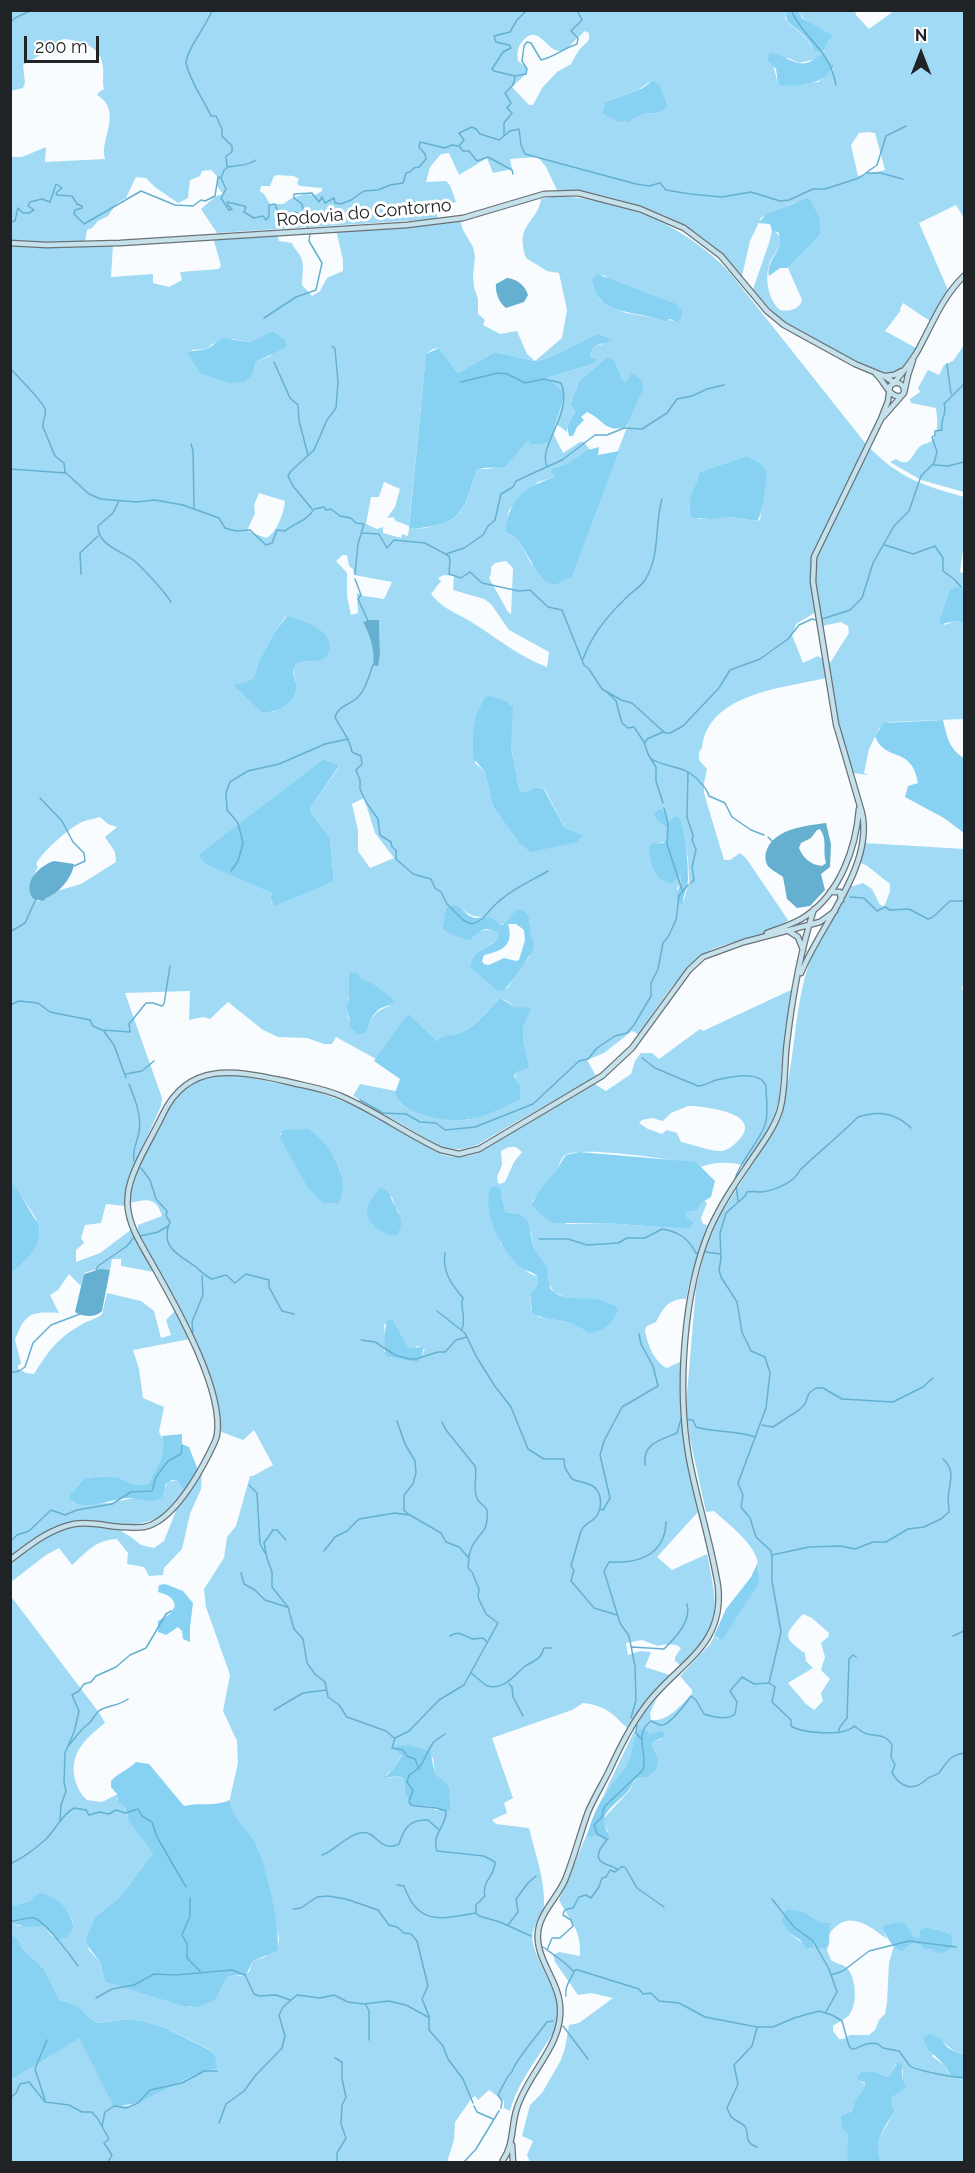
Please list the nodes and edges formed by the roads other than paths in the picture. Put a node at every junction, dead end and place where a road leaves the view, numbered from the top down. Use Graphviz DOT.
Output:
graph roads {
  1 [pos="10,243"];
  2 [pos="964,276"];
  3 [pos="915,355"];
  4 [pos="904,370"];
  5 [pos="874,372"];
  6 [pos="884,376"];
  7 [pos="895,383"];
  8 [pos="889,391"];
  9 [pos="904,391"];
  10 [pos="901,396"];
  11 [pos="881,419"];
  12 [pos="860,806"];
  13 [pos="857,829"];
  14 [pos="864,830"];
  15 [pos="830,892"];
  16 [pos="840,903"];
  17 [pos="814,911"];
  18 [pos="835,911"];
  19 [pos="820,922"];
  20 [pos="810,924"];
  21 [pos="787,930"];
  22 [pos="760,937"];
  23 [pos="803,952"];
  24 [pos="798,983"];
  25 [pos="10,1560"];
  26 [pos="512,2137"];
  27 [pos="509,2160"];
  1 -- 5 [label="main road, Rodovia do Contorno"];
  2 -- 3 [label="main road"];
  3 -- 4 [label="main road"];
  3 -- 9 [label="main road"];
  4 -- 6 [label="main road"];
  4 -- 7 [label="main road"];
  5 -- 6 [label="main road, Rodovia do Contorno"];
  5 -- 8 [label="main road"];
  6 -- 7 [label="main road, Rodovia do Contorno"];
  7 -- 8 [label="main road"];
  7 -- 9 [label="main road"];
  8 -- 10 [label="main road"];
  8 -- 11 [label="main road"];
  9 -- 10 [label="main road"];
  10 -- 11 [label="main road"];
  11 -- 12 [label="main road"];
  12 -- 13 [label="main road"];
  12 -- 14 [label="main road"];
  13 -- 14 [label="main road"];
  13 -- 15 [label="main road"];
  14 -- 16 [label="main road"];
  15 -- 16 [label="main road"];
  15 -- 17 [label="main road"];
  16 -- 18 [label="main road"];
  17 -- 19 [label="main road"];
  17 -- 20 [label="main road"];
  17 -- 22 [label="main road"];
  18 -- 19 [label="main road"];
  18 -- 24 [label="main road"];
  19 -- 20 [label="main road"];
  20 -- 21 [label="main road"];
  20 -- 23 [label="main road"];
  21 -- 22 [label="main road"];
  21 -- 23 [label="main road"];
  22 -- 25 [label="main road"];
  23 -- 24 [label="main road"];
  24 -- 26 [label="main road"];
  26 -- 27 [label="main road"];
  26 -- 27 [label="main road"];
}
